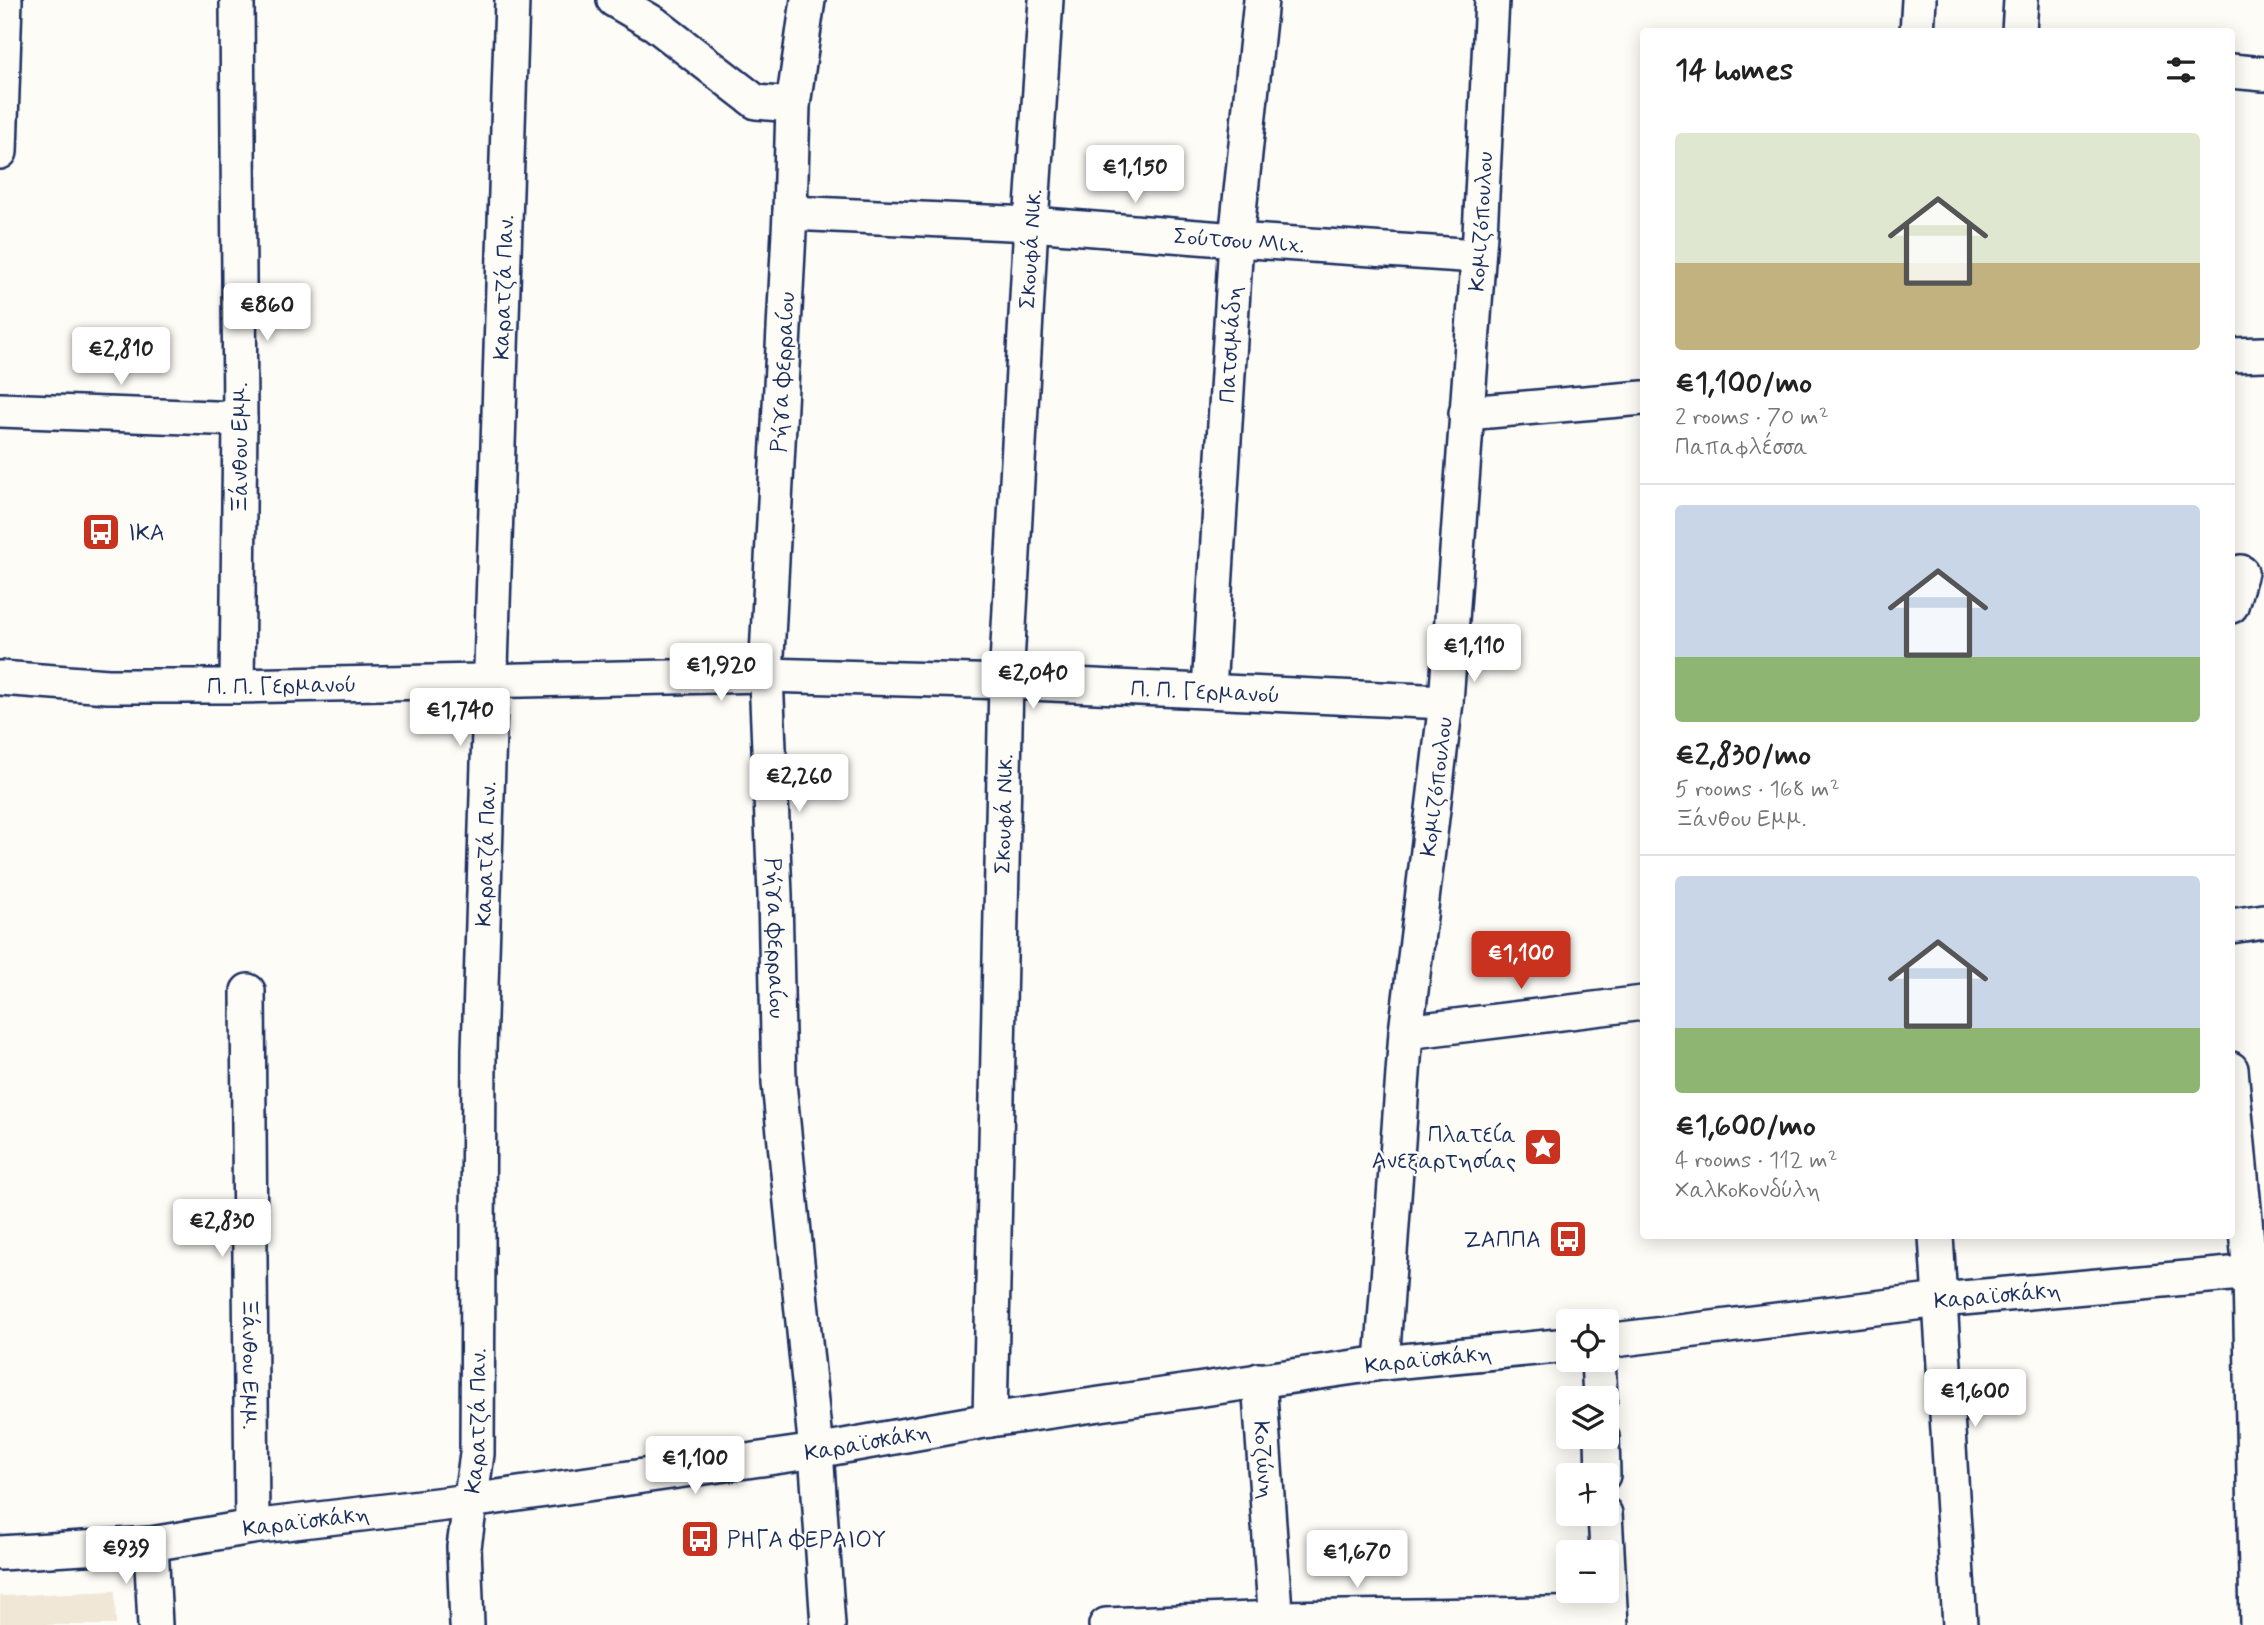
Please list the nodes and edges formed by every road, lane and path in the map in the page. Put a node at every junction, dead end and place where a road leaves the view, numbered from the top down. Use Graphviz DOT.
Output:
graph roads {
  1 [pos="5,0"];
  2 [pos="237,0"];
  3 [pos="512,0"];
  4 [pos="614,0"];
  5 [pos="808,0"];
  6 [pos="1046,0"];
  7 [pos="1261,0"];
  8 [pos="1492,0"];
  9 [pos="1919,0"];
  10 [pos="2021,0"];
  11 [pos="1917,28"];
  12 [pos="2019,28"];
  13 [pos="2235,71"];
  14 [pos="2264,74"];
  15 [pos="793,105"];
  16 [pos="0,152"];
  17 [pos="790,213"];
  18 [pos="1031,224"];
  19 [pos="1236,240"];
  20 [pos="1477,256"];
  21 [pos="2264,354"];
  22 [pos="2235,355"];
  23 [pos="1640,398"];
  24 [pos="0,410"];
  25 [pos="1466,413"];
  26 [pos="240,419"];
  27 [pos="2245,573"];
  28 [pos="2235,597"];
  29 [pos="766,675"];
  30 [pos="0,678"];
  31 [pos="489,679"];
  32 [pos="1006,682"];
  33 [pos="237,686"];
  34 [pos="1209,690"];
  35 [pos="1446,702"];
  36 [pos="2264,921"];
  37 [pos="2235,925"];
  38 [pos="248,991"];
  39 [pos="1640,1003"];
  40 [pos="1406,1032"];
  41 [pos="2235,1100"];
  42 [pos="1936,1239"];
  43 [pos="2257,1272"];
  44 [pos="1940,1300"];
  45 [pos="1619,1339"];
  46 [pos="1556,1346"];
  47 [pos="1382,1363"];
  48 [pos="1259,1380"];
  49 [pos="990,1420"];
  50 [pos="816,1451"];
  51 [pos="470,1501"];
  52 [pos="1606,1526"];
  53 [pos="252,1527"];
  54 [pos="151,1544"];
  55 [pos="0,1553"];
  56 [pos="1611,1619"];
  57 [pos="1276,1622"];
  58 [pos="155,1625"];
  59 [pos="467,1625"];
  60 [pos="828,1625"];
  61 [pos="1106,1625"];
  62 [pos="1960,1625"];
  63 [pos="2257,1625"];
  1 -- 16 [label="street"];
  2 -- 26 [label="street, Ξάνθου Εμμ."];
  3 -- 31 [label="street, Καρατζά Παν."];
  4 -- 15 [label="street"];
  5 -- 15 [label="street, Ρήγα Φερραίου"];
  6 -- 18 [label="street, Σκουφά Νικ."];
  7 -- 19 [label="street, Πατσιμάδη"];
  8 -- 20 [label="street, Κομιζόπουλου"];
  9 -- 11 [label="street"];
  10 -- 12 [label="street"];
  13 -- 14 [label="street"];
  15 -- 17 [label="street, Ρήγα Φερραίου"];
  17 -- 18 [label="street, Σούτσου Μιχ."];
  17 -- 29 [label="street, Ρήγα Φερραίου"];
  18 -- 19 [label="street, Σούτσου Μιχ."];
  18 -- 32 [label="street, Σκουφά Νικ."];
  19 -- 20 [label="street, Σούτσου Μιχ."];
  19 -- 34 [label="street, Πατσιμάδη"];
  20 -- 25 [label="street, Κομιζόπουλου"];
  21 -- 22 [label="street"];
  23 -- 25 [label="street"];
  24 -- 26 [label="street"];
  25 -- 35 [label="street, Κομιζόπουλου"];
  26 -- 33 [label="street, Ξάνθου Εμμ."];
  27 -- 28 [label="street"];
  29 -- 31 [label="street, Π. Π. Γερμανού"];
  29 -- 32 [label="street, Π. Π. Γερμανού"];
  29 -- 50 [label="street, Ρήγα Φερραίου"];
  30 -- 33 [label="street, Π. Π. Γερμανού"];
  31 -- 33 [label="street, Π. Π. Γερμανού"];
  31 -- 51 [label="street, Καρατζά Παν."];
  32 -- 34 [label="street, Π. Π. Γερμανού"];
  32 -- 49 [label="street, Σκουφά Νικ."];
  34 -- 35 [label="street, Π. Π. Γερμανού"];
  35 -- 40 [label="street, Κομιζόπουλου"];
  36 -- 37 [label="street"];
  38 -- 53 [label="street, Ξάνθου Εμμ."];
  39 -- 40 [label="street"];
  40 -- 47 [label="street, Κομιζόπουλου"];
  41 -- 43 [label="street"];
  42 -- 44 [label="street"];
  43 -- 44 [label="street, Καραϊσκάκη"];
  43 -- 63 [label="street"];
  44 -- 45 [label="street, Καραϊσκάκη"];
  44 -- 62 [label="street"];
  46 -- 47 [label="street, Καραϊσκάκη"];
  47 -- 48 [label="street, Καραϊσκάκη"];
  48 -- 49 [label="street, Καραϊσκάκη"];
  48 -- 57 [label="street, Κοζώνη"];
  49 -- 50 [label="street, Καραϊσκάκη"];
  50 -- 51 [label="street, Καραϊσκάκη"];
  50 -- 60 [label="street, Ρήγα Φερραίου"];
  51 -- 53 [label="street, Καραϊσκάκη"];
  51 -- 59 [label="street, Καρατζά Παν."];
  52 -- 56 [label="street"];
  53 -- 54 [label="street, Καραϊσκάκη"];
  54 -- 55 [label="street, Καραϊσκάκη"];
  54 -- 58 [label="street"];
  56 -- 57 [label="street"];
  57 -- 61 [label="street"];
}
